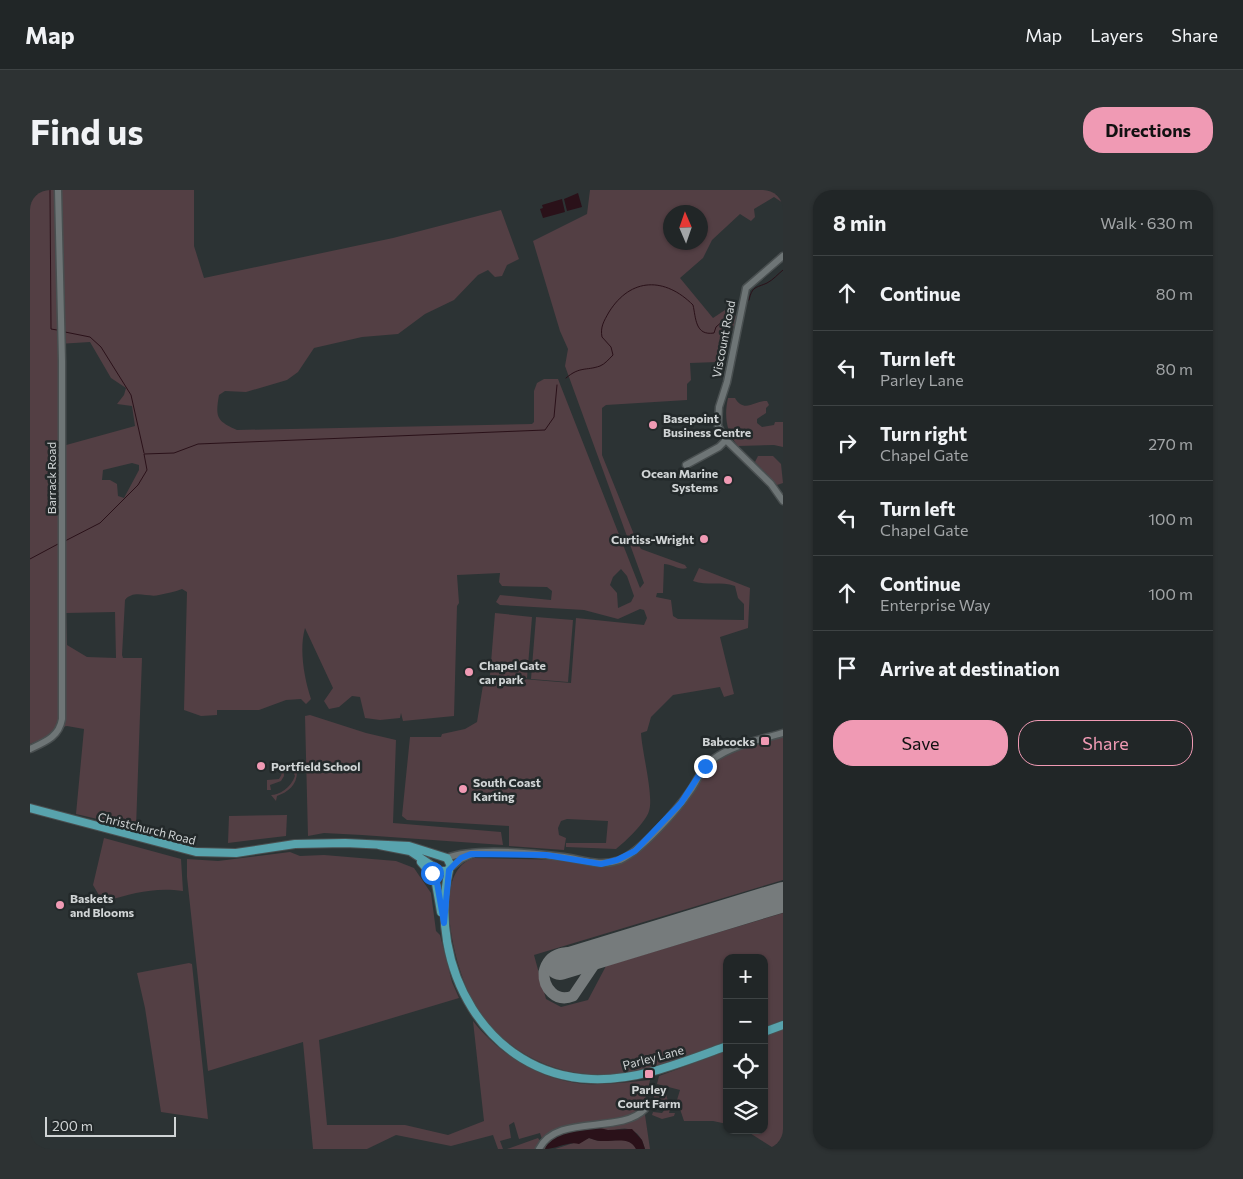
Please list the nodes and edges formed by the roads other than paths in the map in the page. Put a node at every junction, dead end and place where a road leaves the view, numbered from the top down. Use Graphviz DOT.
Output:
graph roads {
  1 [pos="58,190"];
  2 [pos="783,256"];
  3 [pos="726,440"];
  4 [pos="686,465"];
  5 [pos="783,501"];
  6 [pos="783,733"];
  7 [pos="30,749"];
  8 [pos="30,808"];
  9 [pos="369,844"];
  10 [pos="379,845"];
  11 [pos="475,853"];
  12 [pos="444,858"];
  13 [pos="438,869"];
  14 [pos="449,869"];
  15 [pos="444,910"];
  16 [pos="444,923"];
  17 [pos="783,1025"];
  18 [pos="768,1031"];
  19 [pos="723,1047"];
  20 [pos="646,1109"];
  21 [pos="539,1149"];
  1 -- 7 [label="street, Barrack Road"];
  2 -- 3 [label="street, Viscount Road"];
  3 -- 4 [label="street"];
  3 -- 5 [label="street"];
  6 -- 11 [label="street"];
  8 -- 9 [label="main road, Christchurch Road"];
  9 -- 10 [label="main road, Christchurch Road"];
  9 -- 16 [label="main road"];
  10 -- 12 [label="main road, Christchurch Road"];
  10 -- 13 [label="main road, Christchurch Road"];
  11 -- 12 [label="street"];
  11 -- 14 [label="street"];
  12 -- 13 [label="main road"];
  12 -- 14 [label="main road"];
  13 -- 14 [label="main road"];
  13 -- 15 [label="main road, Parley Lane"];
  14 -- 15 [label="main road, Parley Lane"];
  15 -- 16 [label="main road, Parley Lane"];
  16 -- 19 [label="main road, Parley Lane"];
  17 -- 18 [label="main road"];
  20 -- 21 [label="street"];
}
